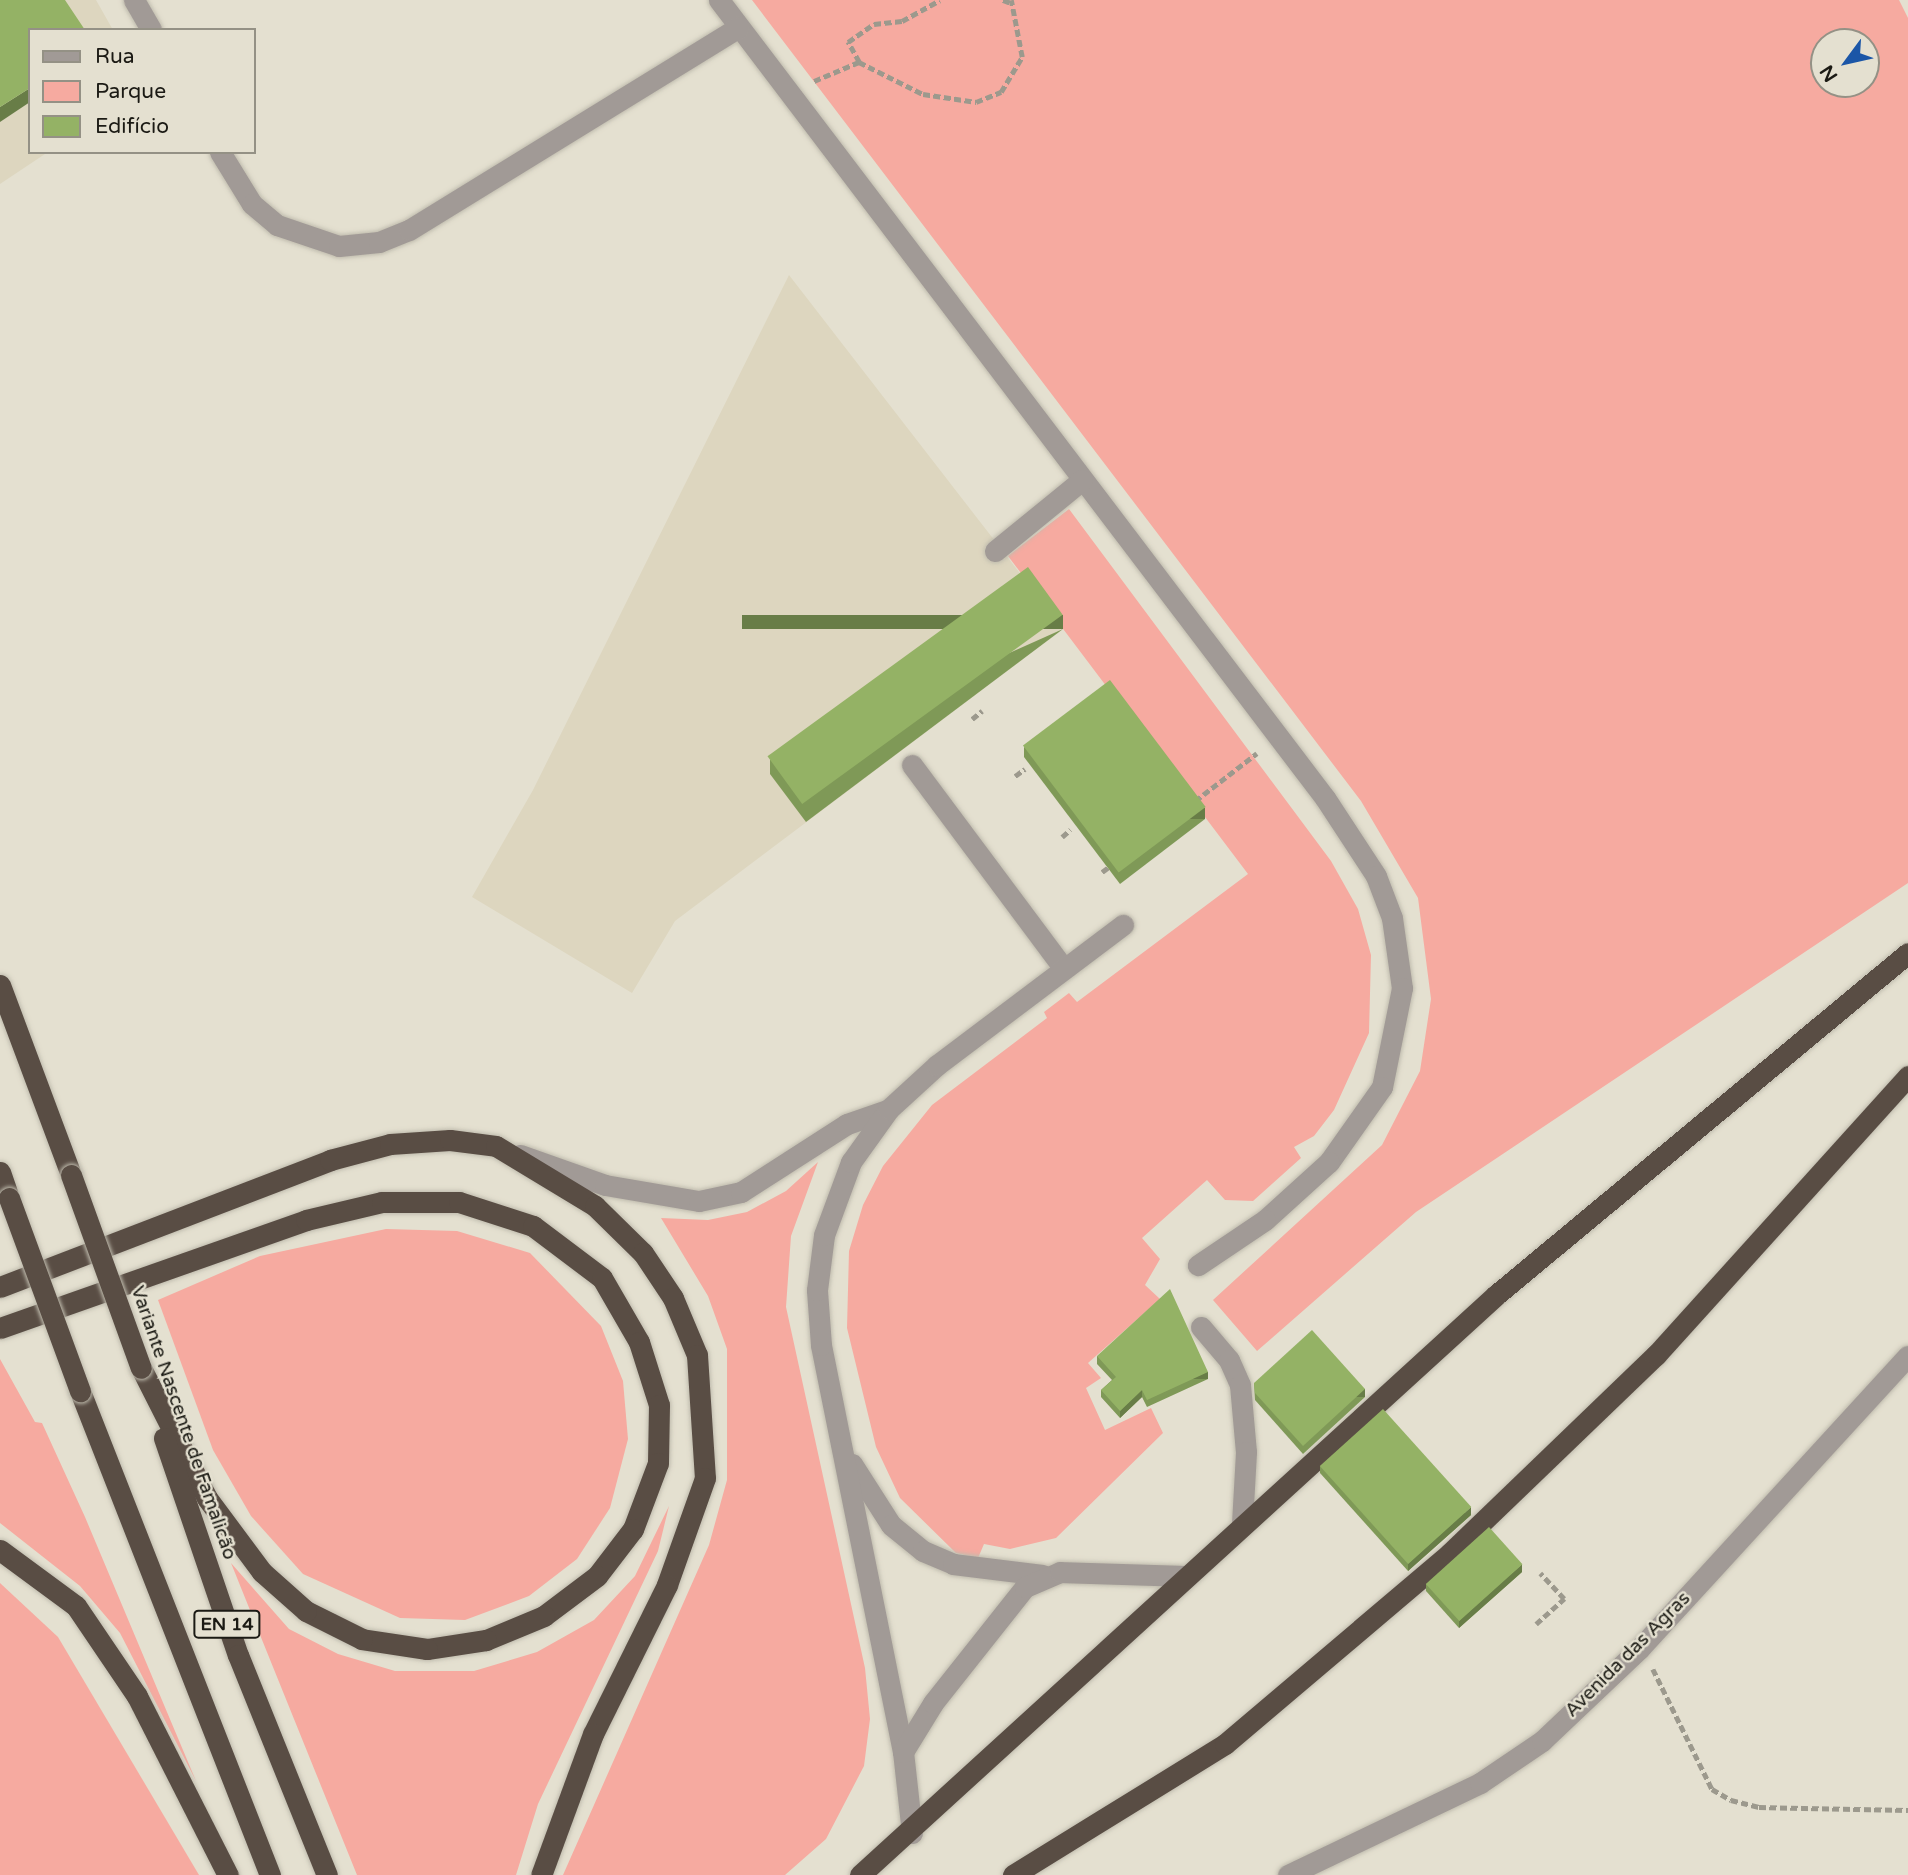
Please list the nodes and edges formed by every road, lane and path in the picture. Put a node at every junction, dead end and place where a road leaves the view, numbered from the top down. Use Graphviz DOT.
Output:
graph roads {
  1 [pos="134,0"];
  2 [pos="719,0"];
  3 [pos="940,0"];
  4 [pos="1003,0"];
  5 [pos="1011,2"];
  6 [pos="739,27"];
  7 [pos="149,28"];
  8 [pos="859,62"];
  9 [pos="792,97"];
  10 [pos="221,154"];
  11 [pos="1082,481"];
  12 [pos="995,551"];
  13 [pos="982,711"];
  14 [pos="972,719"];
  15 [pos="1275,739"];
  16 [pos="912,765"];
  17 [pos="1025,769"];
  18 [pos="1015,776"];
  19 [pos="1188,806"];
  20 [pos="1070,830"];
  21 [pos="1062,837"];
  22 [pos="1123,856"];
  23 [pos="1102,872"];
  24 [pos="1122,925"];
  25 [pos="1908,953"];
  26 [pos="1063,969"];
  27 [pos="0,985"];
  28 [pos="1908,1076"];
  29 [pos="889,1109"];
  30 [pos="496,1146"];
  31 [pos="0,1172"];
  32 [pos="1198,1265"];
  33 [pos="0,1287"];
  34 [pos="1200,1327"];
  35 [pos="0,1328"];
  36 [pos="1908,1356"];
  37 [pos="141,1368"];
  38 [pos="837,1434"];
  39 [pos="1242,1523"];
  40 [pos="0,1550"];
  41 [pos="1540,1573"];
  42 [pos="1042,1575"];
  43 [pos="1184,1576"];
  44 [pos="1536,1624"];
  45 [pos="1640,1648"];
  46 [pos="903,1752"];
  47 [pos="1908,1810"];
  48 [pos="912,1833"];
  49 [pos="228,1875"];
  50 [pos="270,1875"];
  51 [pos="327,1875"];
  52 [pos="541,1875"];
  53 [pos="860,1875"];
  54 [pos="1013,1875"];
  55 [pos="1288,1875"];
  1 -- 7 [label="street"];
  2 -- 6 [label="street"];
  3 -- 8 [label="path"];
  4 -- 5 [label="path"];
  5 -- 8 [label="path"];
  6 -- 9 [label="street"];
  6 -- 10 [label="street"];
  8 -- 9 [label="path"];
  9 -- 11 [label="street"];
  11 -- 12 [label="street"];
  11 -- 15 [label="street"];
  13 -- 14 [label="path"];
  15 -- 19 [label="path"];
  15 -- 32 [label="street"];
  16 -- 26 [label="street"];
  17 -- 18 [label="path"];
  20 -- 21 [label="path"];
  22 -- 23 [label="path"];
  24 -- 26 [label="street"];
  25 -- 39 [label="highway"];
  26 -- 29 [label="street"];
  27 -- 37 [label="highway, Variante Nascente de Famalicão / EN 14, bridge"];
  28 -- 54 [label="highway"];
  29 -- 30 [label="street"];
  29 -- 38 [label="street"];
  30 -- 33 [label="highway"];
  30 -- 52 [label="highway"];
  31 -- 50 [label="highway, EN 14, bridge"];
  34 -- 39 [label="street"];
  35 -- 37 [label="highway"];
  36 -- 45 [label="street, Avenida das Agras"];
  37 -- 51 [label="highway, Variante Nascente de Famalicão / EN 14"];
  38 -- 42 [label="street"];
  38 -- 46 [label="street"];
  39 -- 43 [label="highway"];
  40 -- 49 [label="highway"];
  41 -- 44 [label="path"];
  42 -- 43 [label="street"];
  42 -- 46 [label="street"];
  43 -- 48 [label="highway"];
  45 -- 47 [label="path"];
  45 -- 55 [label="street, Avenida das Agras"];
  46 -- 48 [label="street"];
  48 -- 53 [label="highway"];
}
